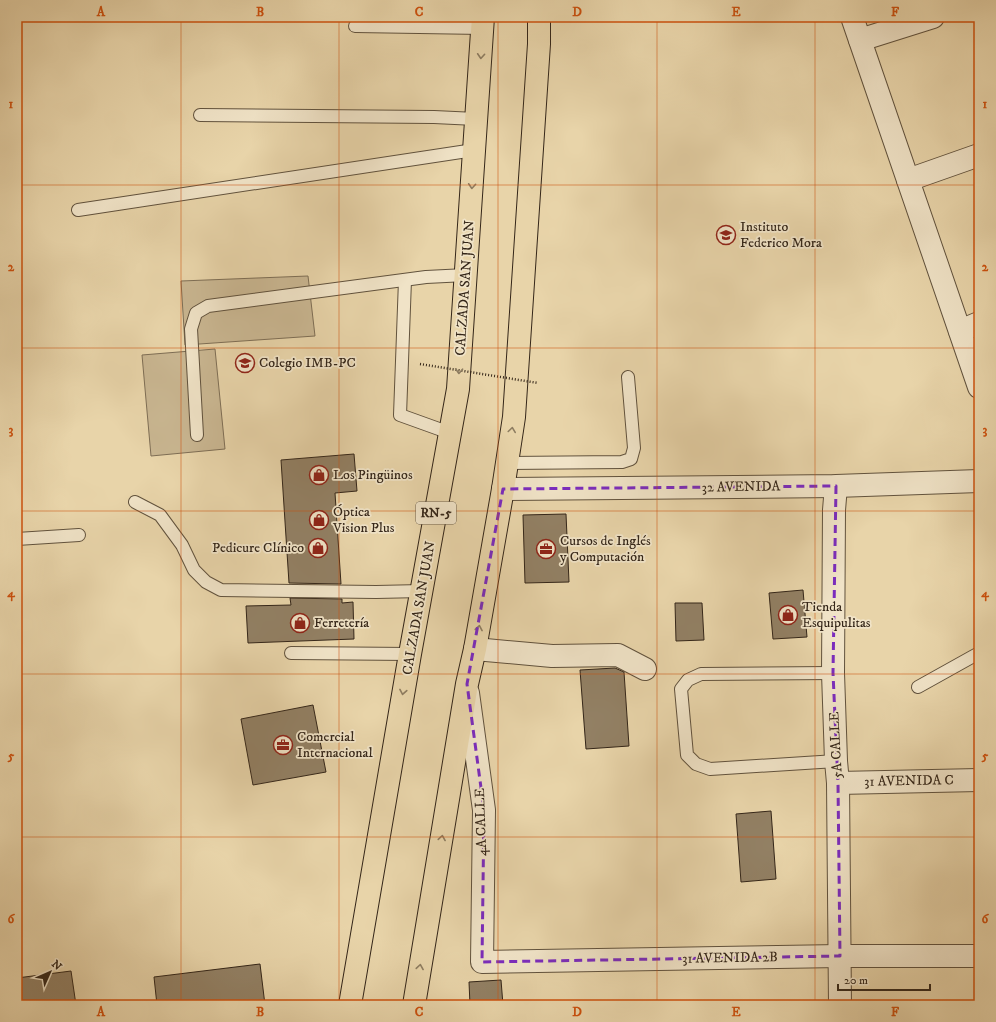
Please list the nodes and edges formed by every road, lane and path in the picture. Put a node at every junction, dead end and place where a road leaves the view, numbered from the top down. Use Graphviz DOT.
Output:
graph roads {
  1 [pos="539,17"];
  2 [pos="852,17"];
  3 [pos="934,17"];
  4 [pos="483,22"];
  5 [pos="355,26"];
  6 [pos="860,40"];
  7 [pos="200,115"];
  8 [pos="476,119"];
  9 [pos="474,150"];
  10 [pos="979,155"];
  11 [pos="908,180"];
  12 [pos="78,210"];
  13 [pos="466,275"];
  14 [pos="405,280"];
  15 [pos="969,327"];
  16 [pos="420,364"];
  17 [pos="628,377"];
  18 [pos="538,383"];
  19 [pos="979,387"];
  20 [pos="450,433"];
  21 [pos="197,435"];
  22 [pos="507,463"];
  23 [pos="979,481"];
  24 [pos="836,486"];
  25 [pos="503,489"];
  26 [pos="135,502"];
  27 [pos="79,535"];
  28 [pos="17,539"];
  29 [pos="422,590"];
  30 [pos="475,650"];
  31 [pos="291,653"];
  32 [pos="410,654"];
  33 [pos="979,654"];
  34 [pos="645,669"];
  35 [pos="833,673"];
  36 [pos="467,684"];
  37 [pos="918,686"];
  38 [pos="836,761"];
  39 [pos="979,780"];
  40 [pos="838,783"];
  41 [pos="840,956"];
  42 [pos="979,956"];
  43 [pos="482,962"];
  44 [pos="350,1005"];
  45 [pos="414,1005"];
  46 [pos="840,1005"];
  22 -- 1 [label="main road, one-way"];
  2 -- 6 [label="street"];
  3 -- 6 [label="street"];
  4 -- 5 [label="lane"];
  4 -- 8 [label="main road, CALZADA SAN JUAN / RN-5, one-way"];
  6 -- 11 [label="street"];
  7 -- 8 [label="lane"];
  8 -- 9 [label="main road, CALZADA SAN JUAN / RN-5"];
  9 -- 12 [label="lane"];
  9 -- 13 [label="main road, CALZADA SAN JUAN / RN-5, one-way"];
  10 -- 11 [label="street"];
  11 -- 15 [label="street"];
  13 -- 14 [label="lane"];
  13 -- 20 [label="main road, CALZADA SAN JUAN / RN-5, one-way"];
  14 -- 20 [label="lane"];
  14 -- 21 [label="lane"];
  15 -- 19 [label="street"];
  16 -- 18 [label="path, bridge"];
  17 -- 22 [label="lane"];
  20 -- 29 [label="main road, CALZADA SAN JUAN / RN-5"];
  22 -- 25 [label="main road"];
  23 -- 24 [label="street, 32 AVENIDA"];
  24 -- 25 [label="street, 32 AVENIDA"];
  24 -- 35 [label="street, 5A CALLE"];
  30 -- 25 [label="main road, one-way"];
  26 -- 29 [label="lane"];
  27 -- 28 [label="lane"];
  29 -- 32 [label="main road, CALZADA SAN JUAN / RN-5"];
  30 -- 34 [label="street"];
  30 -- 36 [label="main road"];
  31 -- 32 [label="lane"];
  32 -- 44 [label="main road, CALZADA SAN JUAN / RN-5, one-way"];
  33 -- 37 [label="lane"];
  35 -- 38 [label="street, 5A CALLE"];
  35 -- 38 [label="lane"];
  36 -- 43 [label="street, 4A CALLE"];
  45 -- 36 [label="main road, one-way"];
  38 -- 40 [label="street, 5A CALLE"];
  39 -- 40 [label="street, 31 AVENIDA C"];
  40 -- 41 [label="street, 5A CALLE"];
  41 -- 42 [label="street, 31 AVENIDA 2B"];
  41 -- 43 [label="street, 31 AVENIDA 2B"];
  41 -- 46 [label="street, 5A CALLE"];
}
